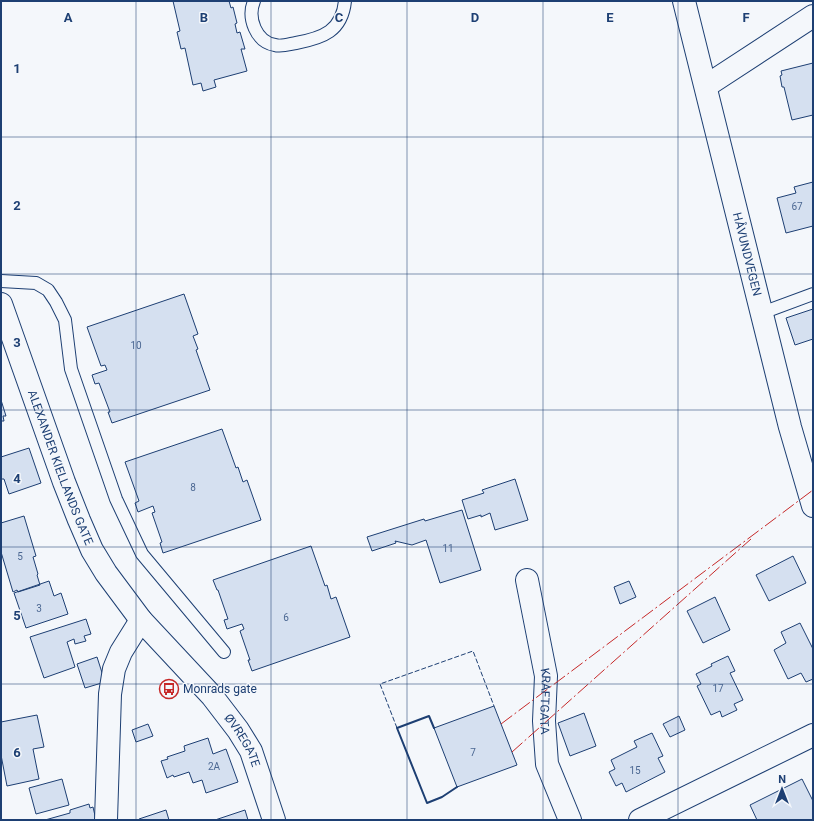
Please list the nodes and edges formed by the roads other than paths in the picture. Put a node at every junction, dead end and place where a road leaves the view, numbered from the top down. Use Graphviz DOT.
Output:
graph roads {
  1 [pos="254,1"];
  2 [pos="345,1"];
  3 [pos="684,1"];
  4 [pos="813,16"];
  5 [pos="706,86"];
  6 [pos="1,281"];
  7 [pos="813,294"];
  8 [pos="1,304"];
  9 [pos="762,313"];
  10 [pos="813,506"];
  11 [pos="527,580"];
  12 [pos="141,620"];
  13 [pos="224,652"];
  14 [pos="813,735"];
  15 [pos="106,820"];
  16 [pos="274,820"];
  17 [pos="570,820"];
  18 [pos="640,820"];
  1 -- 2 [label="lane"];
  3 -- 5 [label="street, HÅVUNDVEGEN"];
  4 -- 5 [label="street"];
  5 -- 9 [label="street, HÅVUNDVEGEN"];
  6 -- 13 [label="lane"];
  7 -- 9 [label="lane"];
  8 -- 12 [label="street, ALEXANDER KIELLANDS GATE"];
  9 -- 10 [label="street, HÅVUNDVEGEN"];
  11 -- 17 [label="street, KRAFTGATA"];
  12 -- 15 [label="street"];
  12 -- 16 [label="street, ØVREGATE"];
  14 -- 18 [label="street"];
}
